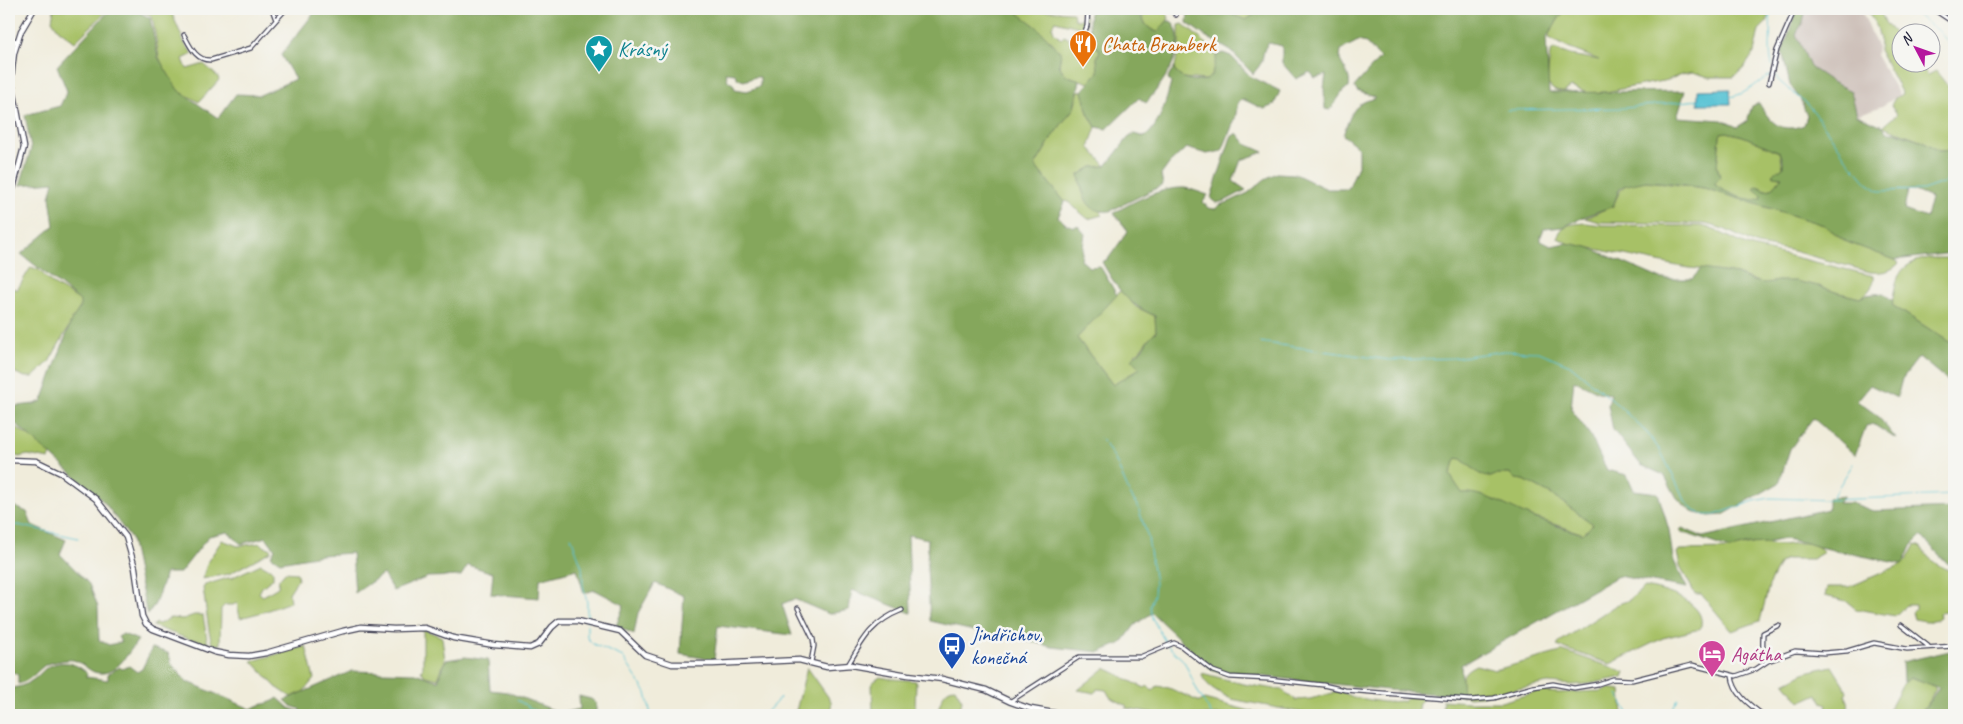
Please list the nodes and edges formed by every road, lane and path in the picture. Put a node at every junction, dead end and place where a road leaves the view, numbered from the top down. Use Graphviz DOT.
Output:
graph roads {
  1 [pos="34,9"];
  2 [pos="272,9"];
  3 [pos="286,9"];
  4 [pos="1088,9"];
  5 [pos="1170,9"];
  6 [pos="1795,9"];
  7 [pos="1933,9"];
  8 [pos="1176,15"];
  9 [pos="276,20"];
  10 [pos="1954,23"];
  11 [pos="184,35"];
  12 [pos="9,38"];
  13 [pos="1082,39"];
  14 [pos="16,41"];
  15 [pos="9,48"];
  16 [pos="1769,83"];
  17 [pos="9,203"];
  18 [pos="9,460"];
  19 [pos="798,608"];
  20 [pos="902,610"];
  21 [pos="1901,624"];
  22 [pos="1778,625"];
  23 [pos="1954,646"];
  24 [pos="1928,647"];
  25 [pos="1768,661"];
  26 [pos="811,662"];
  27 [pos="847,665"];
  28 [pos="1732,676"];
  29 [pos="1011,702"];
  30 [pos="1065,715"];
  31 [pos="1764,715"];
  1 -- 14 [label="street"];
  2 -- 9 [label="street"];
  3 -- 9 [label="street"];
  4 -- 13 [label="street"];
  5 -- 8 [label="street"];
  6 -- 16 [label="street"];
  7 -- 10 [label="street"];
  9 -- 11 [label="street"];
  12 -- 14 [label="street"];
  14 -- 15 [label="street"];
  14 -- 17 [label="street"];
  18 -- 26 [label="street"];
  19 -- 26 [label="street"];
  20 -- 27 [label="street"];
  21 -- 24 [label="street"];
  22 -- 25 [label="street"];
  23 -- 24 [label="street"];
  24 -- 25 [label="street"];
  25 -- 28 [label="street"];
  26 -- 27 [label="street"];
  27 -- 29 [label="street"];
  28 -- 29 [label="street"];
  28 -- 31 [label="street"];
  29 -- 30 [label="street"];
}
